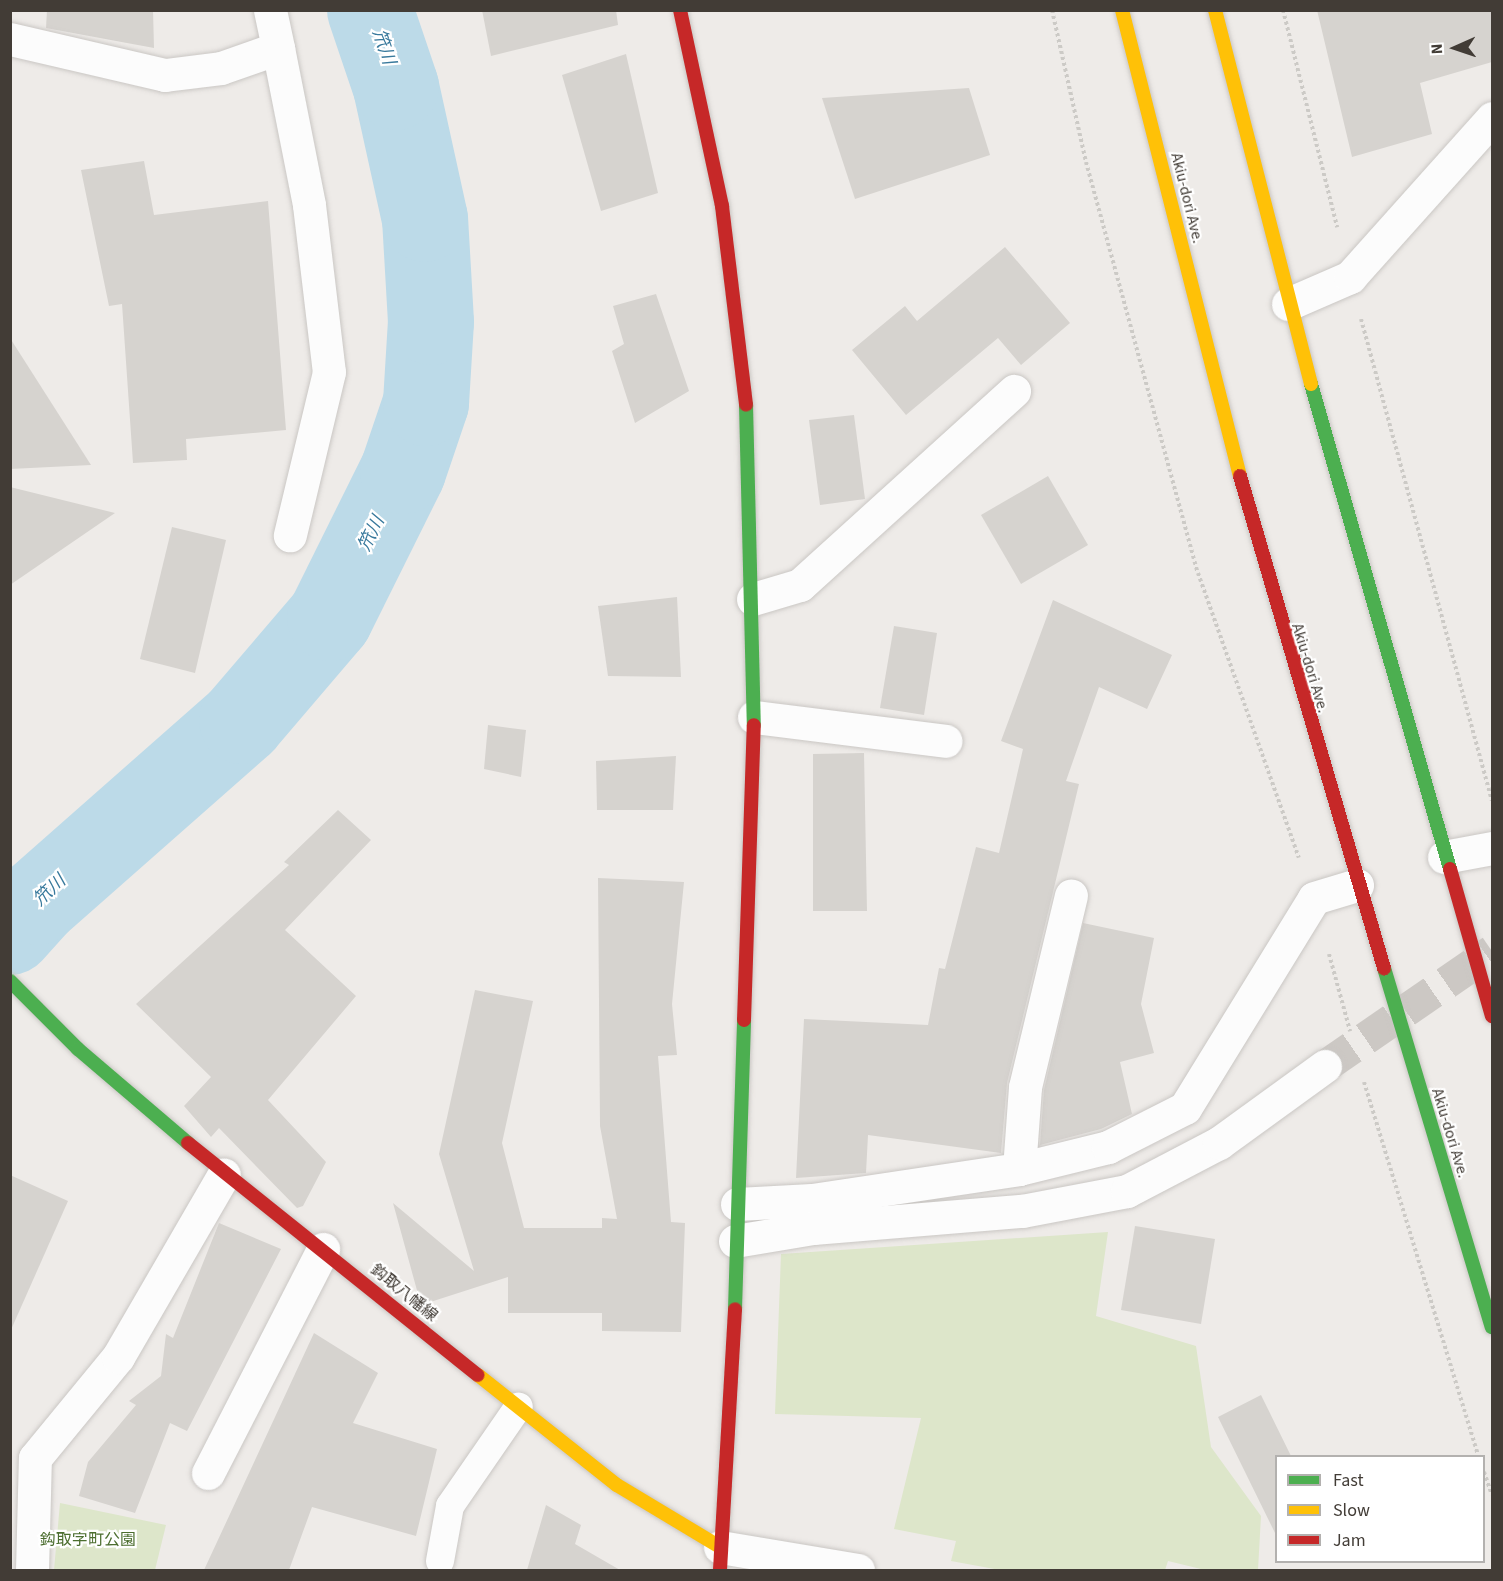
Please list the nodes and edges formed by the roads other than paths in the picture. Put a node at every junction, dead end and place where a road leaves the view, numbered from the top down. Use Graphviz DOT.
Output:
graph roads {
  1 [pos="270,10"];
  2 [pos="680,10"];
  3 [pos="1122,10"];
  4 [pos="1215,10"];
  5 [pos="10,39"];
  6 [pos="278,48"];
  7 [pos="1492,118"];
  8 [pos="1288,304"];
  9 [pos="1014,391"];
  10 [pos="290,534"];
  11 [pos="753,599"];
  12 [pos="754,717"];
  13 [pos="946,741"];
  14 [pos="1492,848"];
  15 [pos="1444,857"];
  16 [pos="1357,885"];
  17 [pos="1071,895"];
  18 [pos="10,981"];
  19 [pos="1492,1016"];
  20 [pos="1325,1066"];
  21 [pos="1019,1169"];
  22 [pos="224,1174"];
  23 [pos="737,1204"];
  24 [pos="735,1241"];
  25 [pos="323,1249"];
  26 [pos="1492,1327"];
  27 [pos="519,1406"];
  28 [pos="208,1473"];
  29 [pos="720,1559"];
  30 [pos="440,1561"];
  31 [pos="32,1570"];
  32 [pos="858,1570"];
  1 -- 6 [label="street"];
  2 -- 11 [label="main road"];
  3 -- 16 [label="main road, Akiu-dori Ave."];
  4 -- 8 [label="main road"];
  5 -- 6 [label="street"];
  6 -- 10 [label="street"];
  7 -- 8 [label="street"];
  8 -- 15 [label="main road"];
  9 -- 11 [label="street"];
  11 -- 12 [label="main road"];
  12 -- 13 [label="street"];
  12 -- 23 [label="main road"];
  14 -- 15 [label="street"];
  15 -- 19 [label="main road"];
  16 -- 21 [label="street"];
  16 -- 26 [label="main road, Akiu-dori Ave."];
  17 -- 21 [label="street"];
  18 -- 22 [label="main road, 鈎取八幡線"];
  20 -- 24 [label="street"];
  21 -- 23 [label="street"];
  22 -- 25 [label="main road, 鈎取八幡線"];
  22 -- 31 [label="street"];
  23 -- 24 [label="main road"];
  24 -- 29 [label="main road"];
  25 -- 27 [label="main road, 鈎取八幡線"];
  25 -- 28 [label="street"];
  27 -- 29 [label="main road, 鈎取八幡線"];
  27 -- 30 [label="lane"];
  29 -- 32 [label="street"];
}
